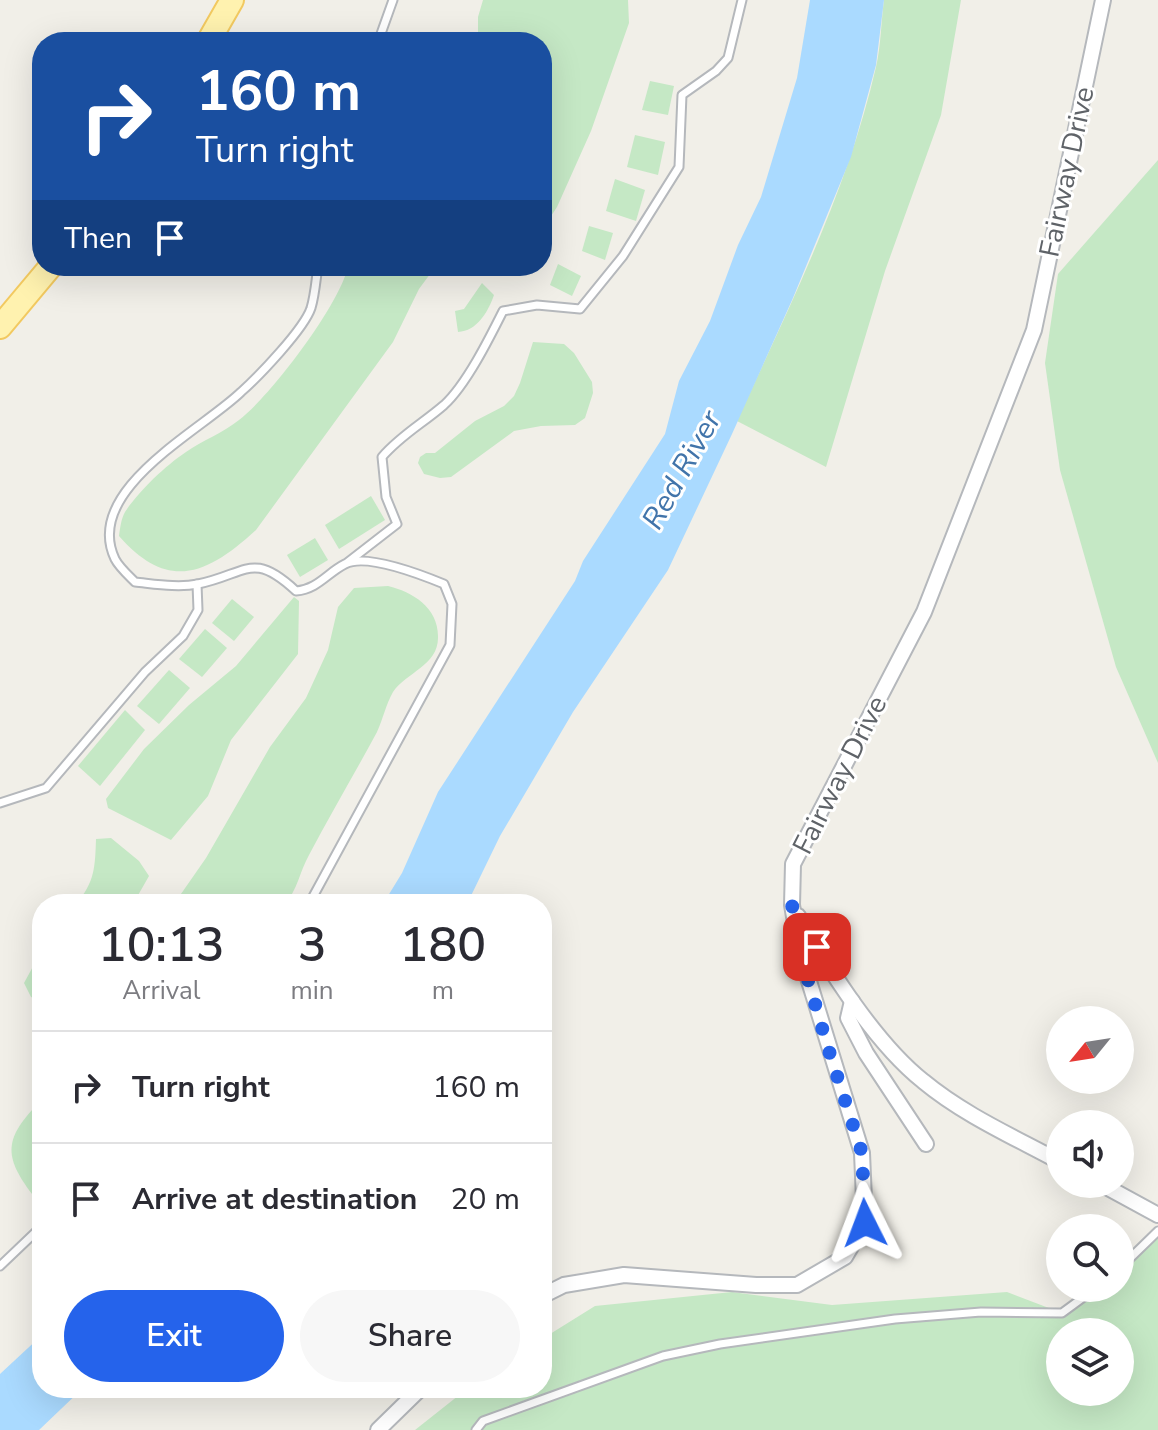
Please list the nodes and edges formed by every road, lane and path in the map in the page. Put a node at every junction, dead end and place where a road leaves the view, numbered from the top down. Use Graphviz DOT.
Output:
graph roads {
  1 [pos="232,0"];
  2 [pos="393,0"];
  3 [pos="742,0"];
  4 [pos="1103,0"];
  5 [pos="214,32"];
  6 [pos="382,32"];
  7 [pos="43,276"];
  8 [pos="316,276"];
  9 [pos="0,327"];
  10 [pos="347,563"];
  11 [pos="197,584"];
  12 [pos="0,803"];
  13 [pos="314,894"];
  14 [pos="792,905"];
  15 [pos="852,1001"];
  16 [pos="926,1144"];
  17 [pos="1046,1154"];
  18 [pos="1127,1198"];
  19 [pos="1158,1215"];
  20 [pos="1158,1231"];
  21 [pos="32,1236"];
  22 [pos="1134,1254"];
  23 [pos="0,1266"];
  24 [pos="552,1291"];
  25 [pos="1077,1302"];
  26 [pos="552,1396"];
  27 [pos="411,1398"];
  28 [pos="547,1398"];
  29 [pos="378,1430"];
  30 [pos="476,1430"];
  1 -- 5 [label="main road"];
  2 -- 6 [label="lane"];
  3 -- 10 [label="lane"];
  4 -- 14 [label="street, Fairway Drive"];
  7 -- 9 [label="main road"];
  8 -- 11 [label="lane"];
  10 -- 11 [label="lane"];
  10 -- 13 [label="lane"];
  11 -- 12 [label="lane"];
  14 -- 15 [label="street"];
  14 -- 24 [label="street, Fairway Drive"];
  15 -- 16 [label="street"];
  15 -- 17 [label="street"];
  18 -- 19 [label="street"];
  20 -- 22 [label="lane"];
  21 -- 23 [label="lane"];
  25 -- 26 [label="lane"];
  27 -- 29 [label="street"];
  28 -- 30 [label="lane"];
}
